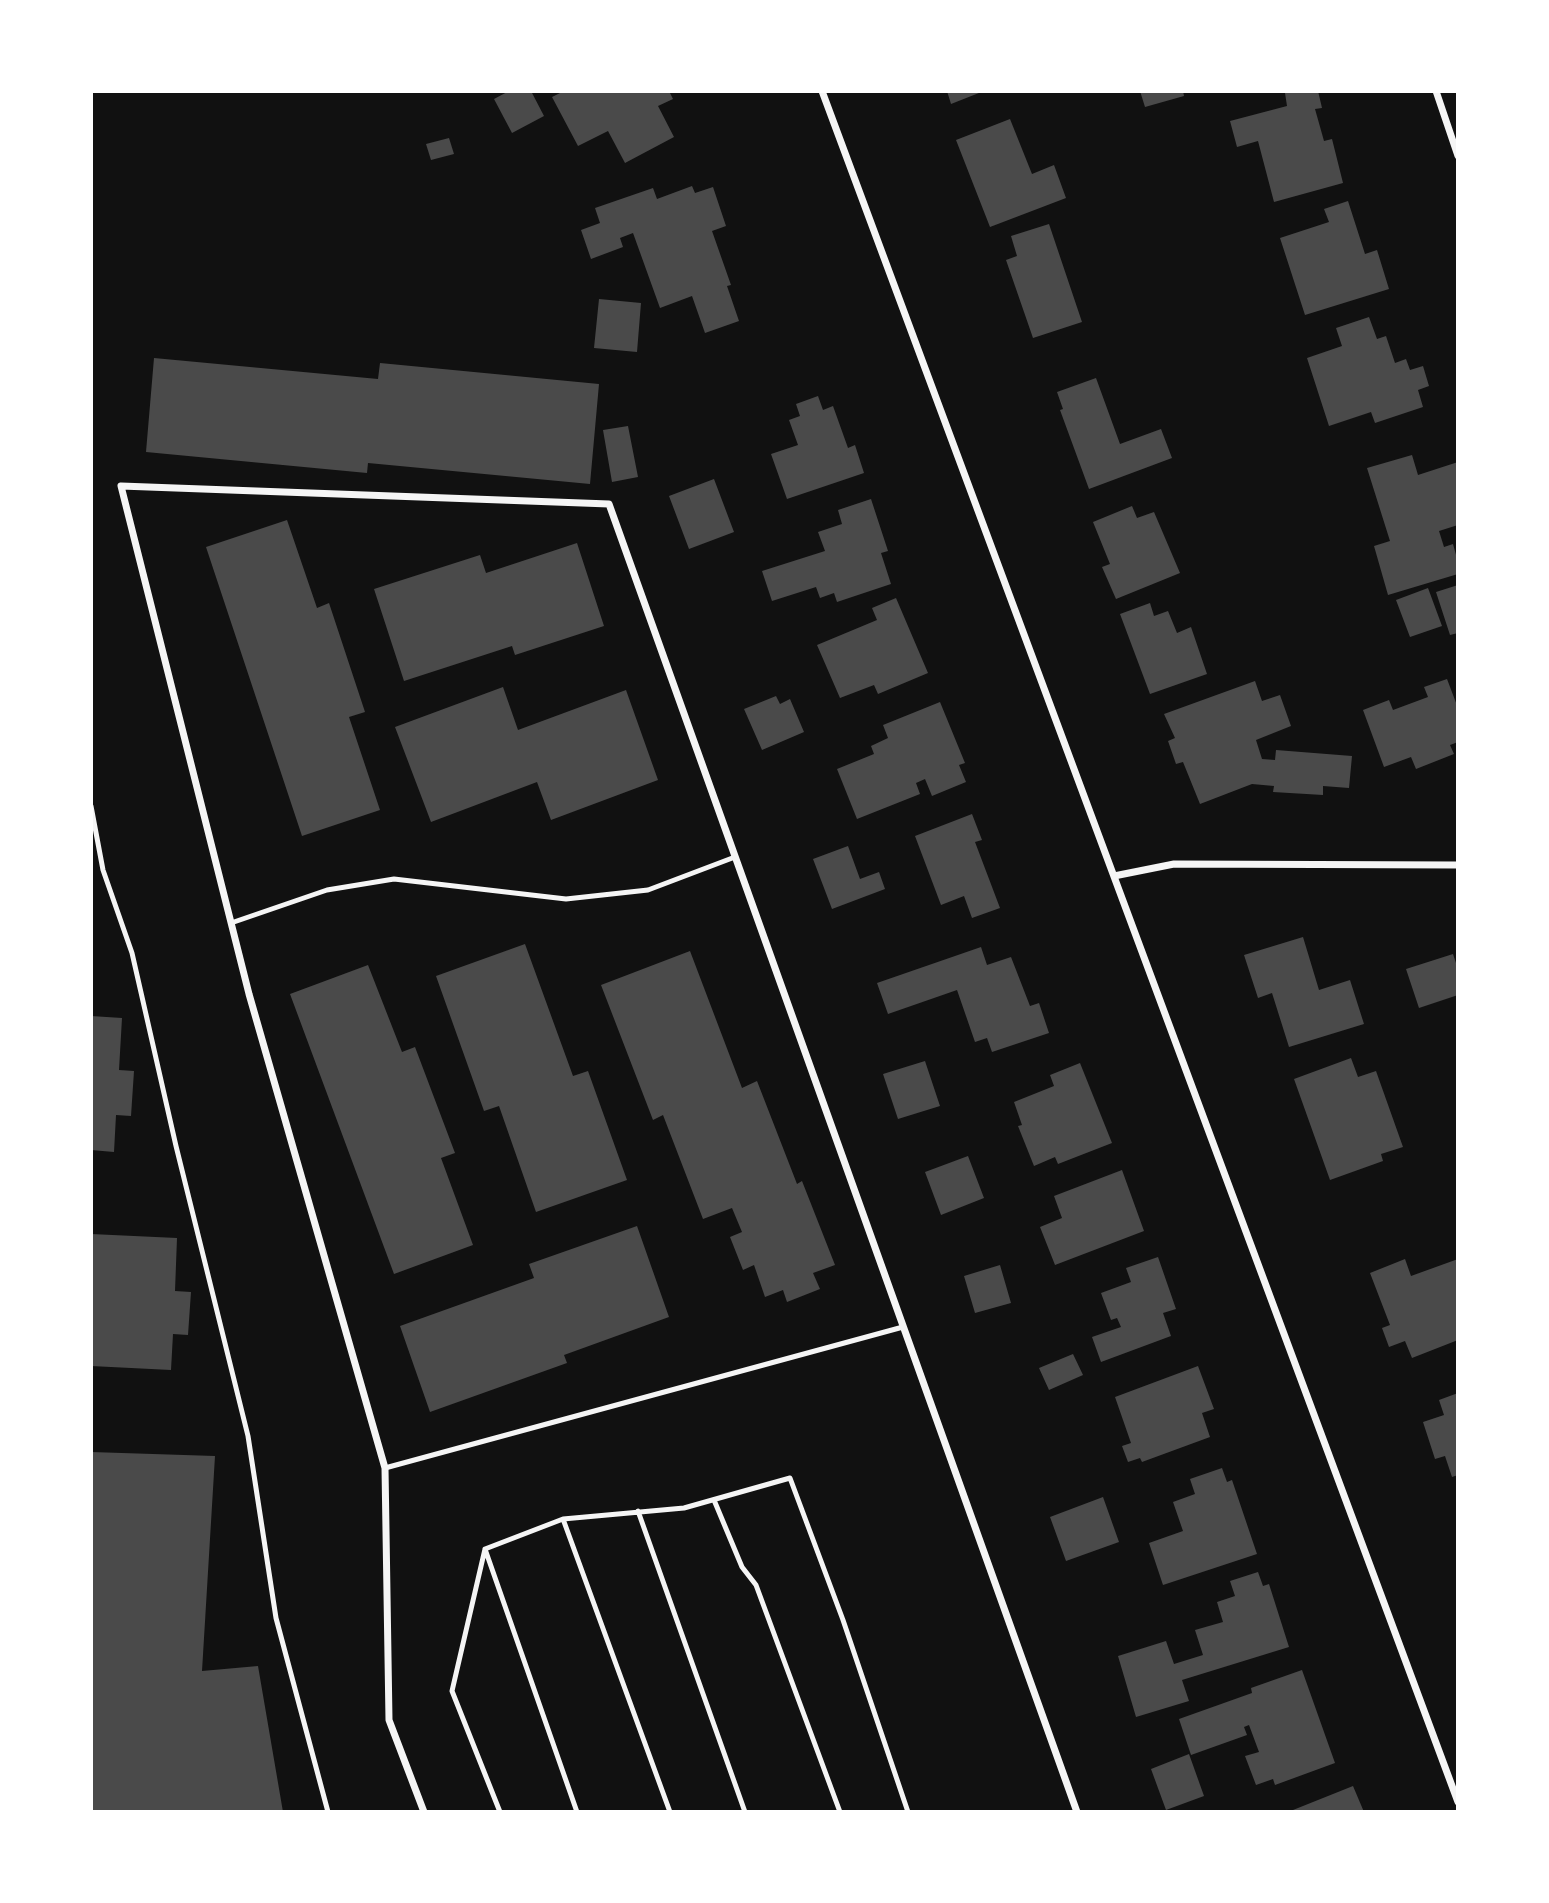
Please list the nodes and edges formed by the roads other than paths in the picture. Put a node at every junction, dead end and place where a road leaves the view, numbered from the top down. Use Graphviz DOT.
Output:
graph roads {
  1 [pos="822,91"];
  2 [pos="1436,91"];
  3 [pos="1458,156"];
  4 [pos="91,806"];
  5 [pos="735,857"];
  6 [pos="1458,865"];
  7 [pos="1114,876"];
  8 [pos="231,923"];
  9 [pos="903,1327"];
  10 [pos="385,1468"];
  11 [pos="714,1500"];
  12 [pos="638,1511"];
  13 [pos="563,1519"];
  14 [pos="485,1549"];
  15 [pos="1458,1801"];
  16 [pos="328,1812"];
  17 [pos="424,1812"];
  18 [pos="500,1812"];
  19 [pos="577,1812"];
  20 [pos="670,1812"];
  21 [pos="745,1812"];
  22 [pos="840,1812"];
  23 [pos="908,1812"];
  24 [pos="1077,1812"];
  1 -- 7 [label="street"];
  2 -- 3 [label="street"];
  4 -- 16 [label="lane"];
  5 -- 8 [label="lane"];
  5 -- 8 [label="street"];
  5 -- 9 [label="street"];
  6 -- 7 [label="street"];
  7 -- 15 [label="street"];
  8 -- 10 [label="street"];
  9 -- 10 [label="lane"];
  9 -- 24 [label="street"];
  10 -- 17 [label="street"];
  11 -- 12 [label="lane"];
  11 -- 22 [label="lane"];
  11 -- 23 [label="lane"];
  12 -- 13 [label="lane"];
  12 -- 21 [label="lane"];
  13 -- 14 [label="lane"];
  13 -- 20 [label="lane"];
  14 -- 18 [label="lane"];
  14 -- 19 [label="lane"];
}
